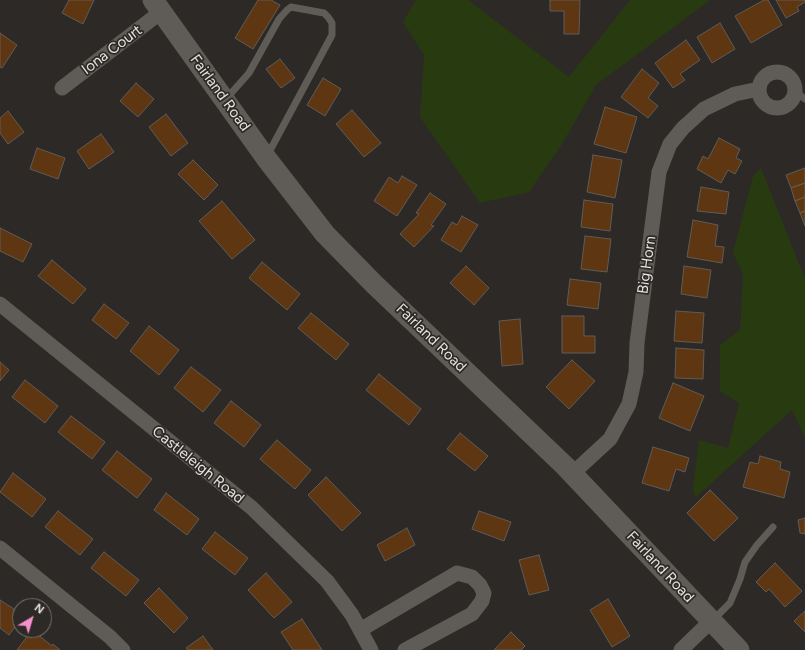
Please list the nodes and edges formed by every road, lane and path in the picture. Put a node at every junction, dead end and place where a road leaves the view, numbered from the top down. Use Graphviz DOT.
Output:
graph roads {
  1 [pos="157,6"];
  2 [pos="62,88"];
  3 [pos="759,89"];
  4 [pos="800,95"];
  5 [pos="225,100"];
  6 [pos="266,158"];
  7 [pos="0,304"];
  8 [pos="572,474"];
  9 [pos="773,527"];
  10 [pos="0,548"];
  11 [pos="711,621"];
  12 [pos="360,630"];
  13 [pos="123,650"];
  14 [pos="370,650"];
  15 [pos="405,650"];
  16 [pos="681,650"];
  17 [pos="739,650"];
  1 -- 2 [label="street, Iona Court"];
  1 -- 5 [label="main road, Fairland Road"];
  3 -- 4 [label="street"];
  3 -- 4 [label="street"];
  3 -- 8 [label="street, Big Horn"];
  5 -- 6 [label="main road, Fairland Road"];
  5 -- 6 [label="lane"];
  6 -- 8 [label="main road, Fairland Road"];
  7 -- 12 [label="street, Castleleigh Road"];
  8 -- 11 [label="main road, Fairland Road"];
  9 -- 11 [label="lane"];
  10 -- 13 [label="street"];
  11 -- 16 [label="street"];
  11 -- 17 [label="main road, Fairland Road"];
  12 -- 14 [label="street, Castleleigh Road"];
  12 -- 15 [label="street"];
}
